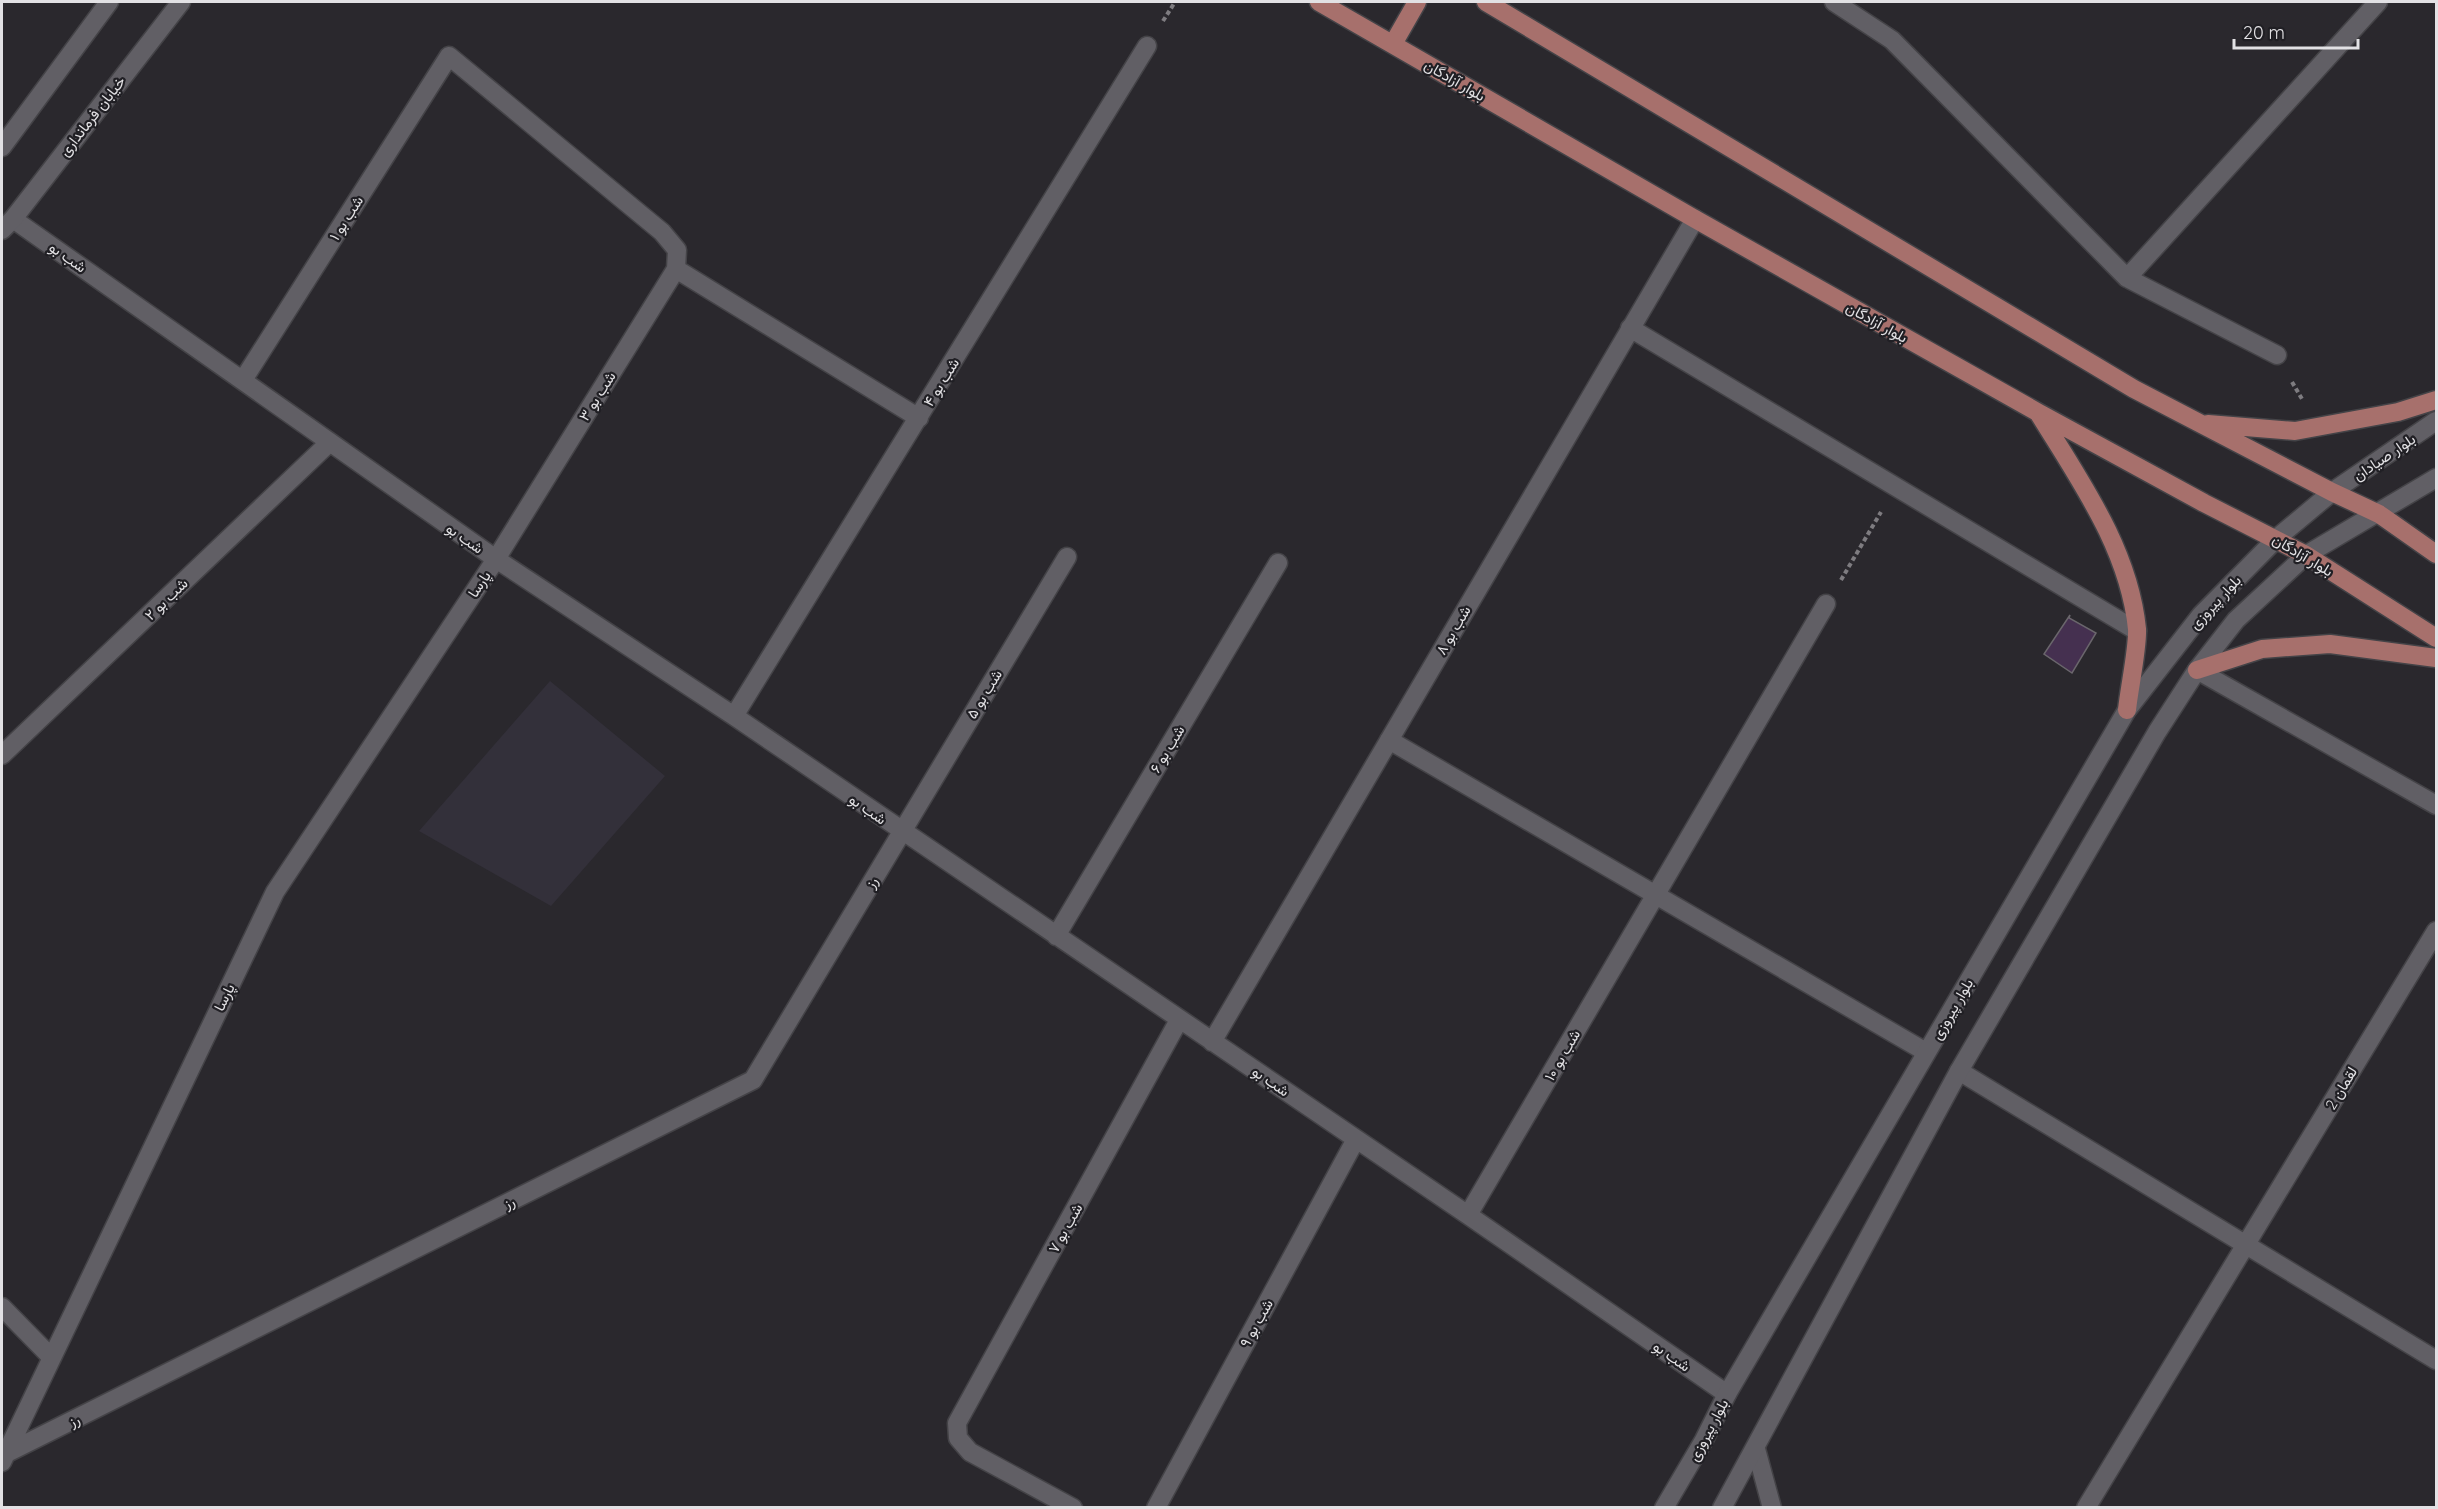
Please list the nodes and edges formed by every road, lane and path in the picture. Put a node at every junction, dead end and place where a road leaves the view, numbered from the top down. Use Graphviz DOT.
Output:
graph roads {
  1 [pos="109,2"];
  2 [pos="181,2"];
  3 [pos="1319,2"];
  4 [pos="1417,2"];
  5 [pos="1486,2"];
  6 [pos="1834,2"];
  7 [pos="2378,2"];
  8 [pos="1393,44"];
  9 [pos="1148,46"];
  10 [pos="2,147"];
  11 [pos="1695,219"];
  12 [pos="7,224"];
  13 [pos="676,268"];
  14 [pos="2127,278"];
  15 [pos="1630,328"];
  16 [pos="2277,355"];
  17 [pos="243,380"];
  18 [pos="2436,400"];
  19 [pos="2038,413"];
  20 [pos="919,418"];
  21 [pos="2436,422"];
  22 [pos="2200,424"];
  23 [pos="2318,427"];
  24 [pos="330,442"];
  25 [pos="2436,478"];
  26 [pos="1895,488"];
  27 [pos="2332,492"];
  28 [pos="2379,514"];
  29 [pos="2277,538"];
  30 [pos="2436,554"];
  31 [pos="2306,555"];
  32 [pos="1067,557"];
  33 [pos="496,559"];
  34 [pos="1278,563"];
  35 [pos="1826,604"];
  36 [pos="2137,631"];
  37 [pos="2436,638"];
  38 [pos="2436,658"];
  39 [pos="2197,670"];
  40 [pos="2127,710"];
  41 [pos="734,716"];
  42 [pos="1389,740"];
  43 [pos="2,756"];
  44 [pos="2436,805"];
  45 [pos="901,831"];
  46 [pos="1656,895"];
  47 [pos="2436,931"];
  48 [pos="1056,936"];
  49 [pos="1179,1020"];
  50 [pos="1212,1042"];
  51 [pos="1926,1052"];
  52 [pos="1959,1071"];
  53 [pos="1356,1139"];
  54 [pos="1468,1215"];
  55 [pos="2246,1245"];
  56 [pos="2,1307"];
  57 [pos="51,1357"];
  58 [pos="2436,1360"];
  59 [pos="1727,1394"];
  60 [pos="1756,1449"];
  61 [pos="3,1458"];
  62 [pos="1073,1508"];
  63 [pos="1156,1508"];
  64 [pos="1664,1508"];
  65 [pos="1722,1508"];
  66 [pos="1772,1508"];
  67 [pos="2086,1508"];
  1 -- 10 [label="street"];
  2 -- 12 [label="street, خیابان فرمانداری"];
  3 -- 8 [label="main road, بلوار آزادگان"];
  4 -- 8 [label="main road"];
  5 -- 22 [label="main road"];
  6 -- 14 [label="street"];
  7 -- 14 [label="street"];
  8 -- 11 [label="main road, بلوار آزادگان"];
  9 -- 20 [label="street, شب بو ۴"];
  11 -- 15 [label="street, شب بو ۸"];
  11 -- 19 [label="main road, بلوار آزادگان"];
  12 -- 17 [label="street, شب بو"];
  13 -- 17 [label="street, شب بو ۱"];
  13 -- 20 [label="street"];
  13 -- 33 [label="street, شب بو ۳"];
  14 -- 16 [label="street"];
  15 -- 26 [label="street"];
  15 -- 42 [label="street, شب بو ۸"];
  16 -- 23 [label="path"];
  17 -- 24 [label="street, شب بو"];
  18 -- 23 [label="main road"];
  19 -- 29 [label="main road, بلوار آزادگان"];
  19 -- 36 [label="main road"];
  20 -- 41 [label="street, شب بو ۴"];
  21 -- 27 [label="street, بلوار صیادان"];
  22 -- 23 [label="main road"];
  22 -- 27 [label="main road"];
  24 -- 33 [label="street, شب بو"];
  24 -- 43 [label="street, شب بو ۲"];
  25 -- 28 [label="street"];
  26 -- 35 [label="path"];
  26 -- 36 [label="street"];
  27 -- 28 [label="main road"];
  27 -- 29 [label="street, بلوار صیادان"];
  28 -- 30 [label="main road"];
  28 -- 31 [label="street, بلوار پیروزی"];
  29 -- 31 [label="main road, بلوار آزادگان"];
  29 -- 40 [label="street, بلوار پیروزی"];
  31 -- 37 [label="main road, بلوار آزادگان"];
  31 -- 39 [label="street, بلوار پیروزی"];
  32 -- 45 [label="street, شب بو ۵"];
  33 -- 41 [label="street, شب بو"];
  33 -- 57 [label="street, پارسا"];
  34 -- 48 [label="street, شب بو ۶"];
  35 -- 46 [label="street, شب بو ۱۰"];
  36 -- 40 [label="main road"];
  38 -- 39 [label="main road"];
  39 -- 44 [label="street"];
  39 -- 52 [label="street, بلوار پیروزی"];
  40 -- 51 [label="street, بلوار پیروزی"];
  41 -- 45 [label="street, شب بو"];
  42 -- 46 [label="street"];
  42 -- 50 [label="street, شب بو ۸"];
  45 -- 48 [label="street, شب بو"];
  45 -- 61 [label="street, رز"];
  46 -- 51 [label="street"];
  46 -- 54 [label="street, شب بو ۱۰"];
  47 -- 55 [label="street, لقمان 2"];
  48 -- 49 [label="street, شب بو"];
  49 -- 50 [label="street, شب بو"];
  49 -- 62 [label="street, شب بو ۷"];
  50 -- 53 [label="street, شب بو"];
  51 -- 59 [label="street, بلوار پیروزی"];
  52 -- 55 [label="street"];
  52 -- 60 [label="street, بلوار پیروزی"];
  53 -- 54 [label="street, شب بو"];
  53 -- 63 [label="street, شب بو ۹"];
  54 -- 59 [label="street, شب بو"];
  55 -- 58 [label="street"];
  55 -- 67 [label="street, لقمان 2"];
  56 -- 57 [label="street"];
  57 -- 61 [label="street, پارسا"];
  59 -- 64 [label="street, بلوار پیروزی"];
  60 -- 65 [label="street, بلوار پیروزی"];
  60 -- 66 [label="street"];
}
